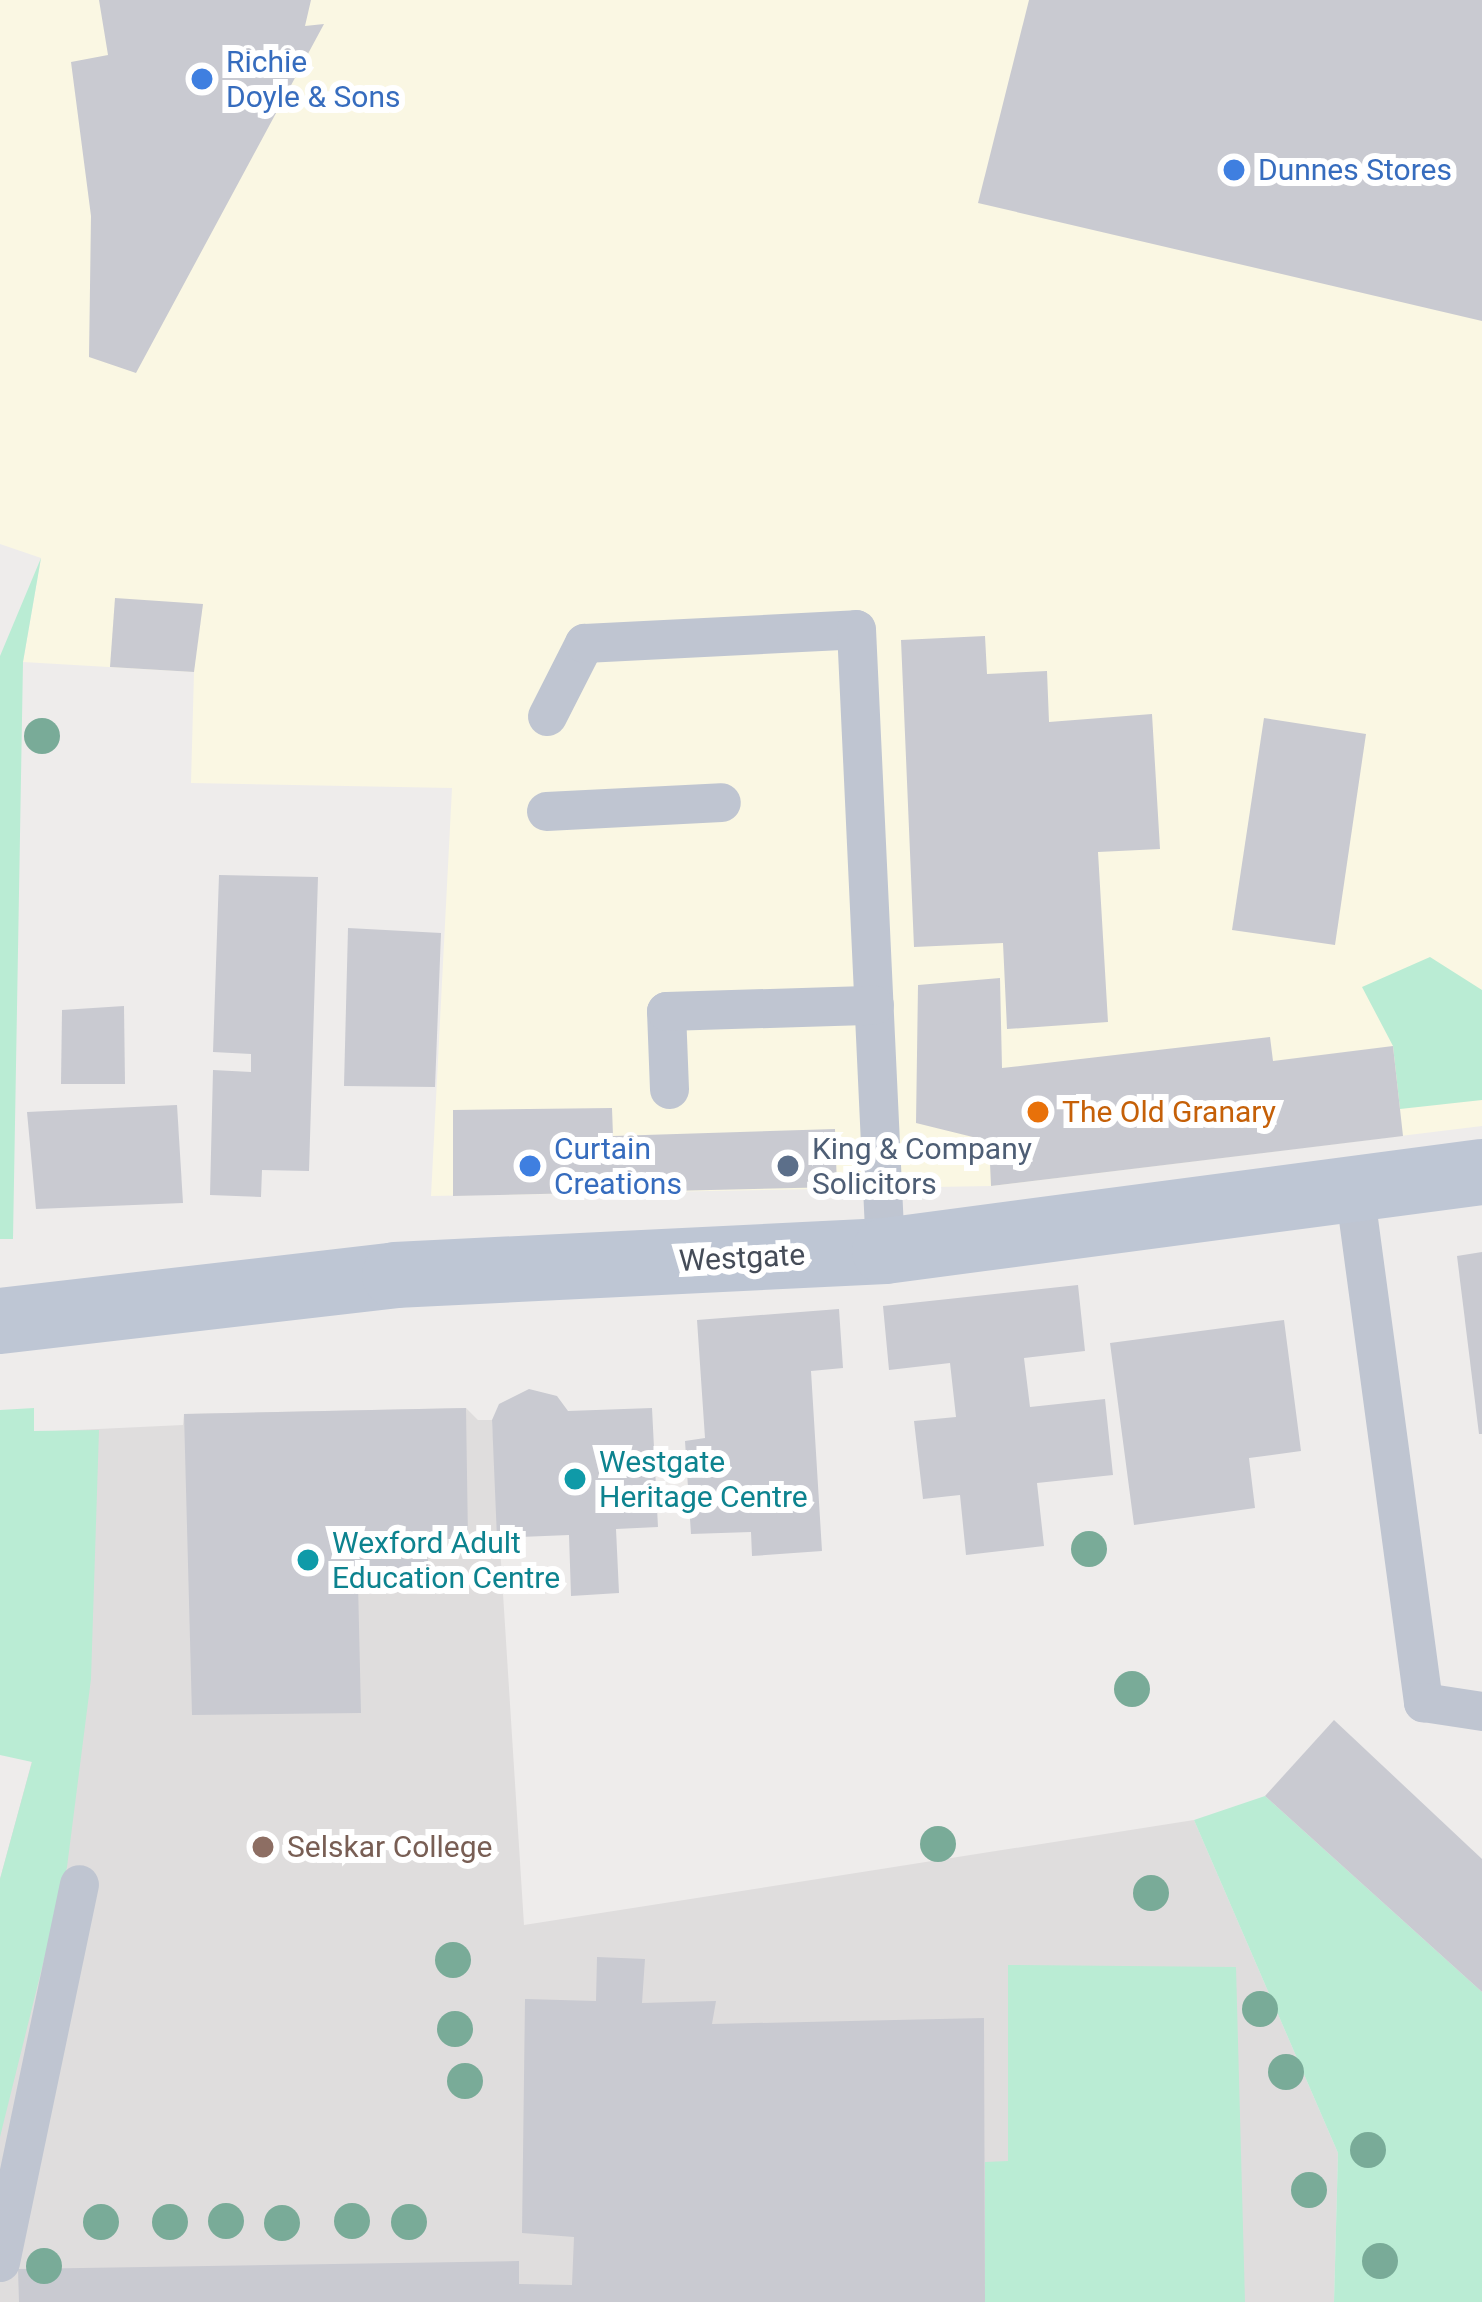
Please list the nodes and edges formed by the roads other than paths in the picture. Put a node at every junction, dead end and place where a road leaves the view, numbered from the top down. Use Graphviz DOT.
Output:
graph roads {
  1 [pos="548,716"];
  2 [pos="721,802"];
  3 [pos="546,811"];
  4 [pos="874,1005"];
  5 [pos="669,1089"];
  6 [pos="1482,1172"];
  7 [pos="1354,1190"];
  8 [pos="885,1250"];
  9 [pos="0,1321"];
  10 [pos="1482,1711"];
  11 [pos="79,1884"];
  12 [pos="0,2261"];
  1 -- 4 [label="lane"];
  2 -- 3 [label="lane"];
  4 -- 5 [label="lane"];
  4 -- 8 [label="lane"];
  6 -- 7 [label="main road, Westgate"];
  7 -- 8 [label="main road, Westgate"];
  7 -- 10 [label="lane"];
  8 -- 9 [label="main road, Westgate"];
  11 -- 12 [label="lane"];
}
